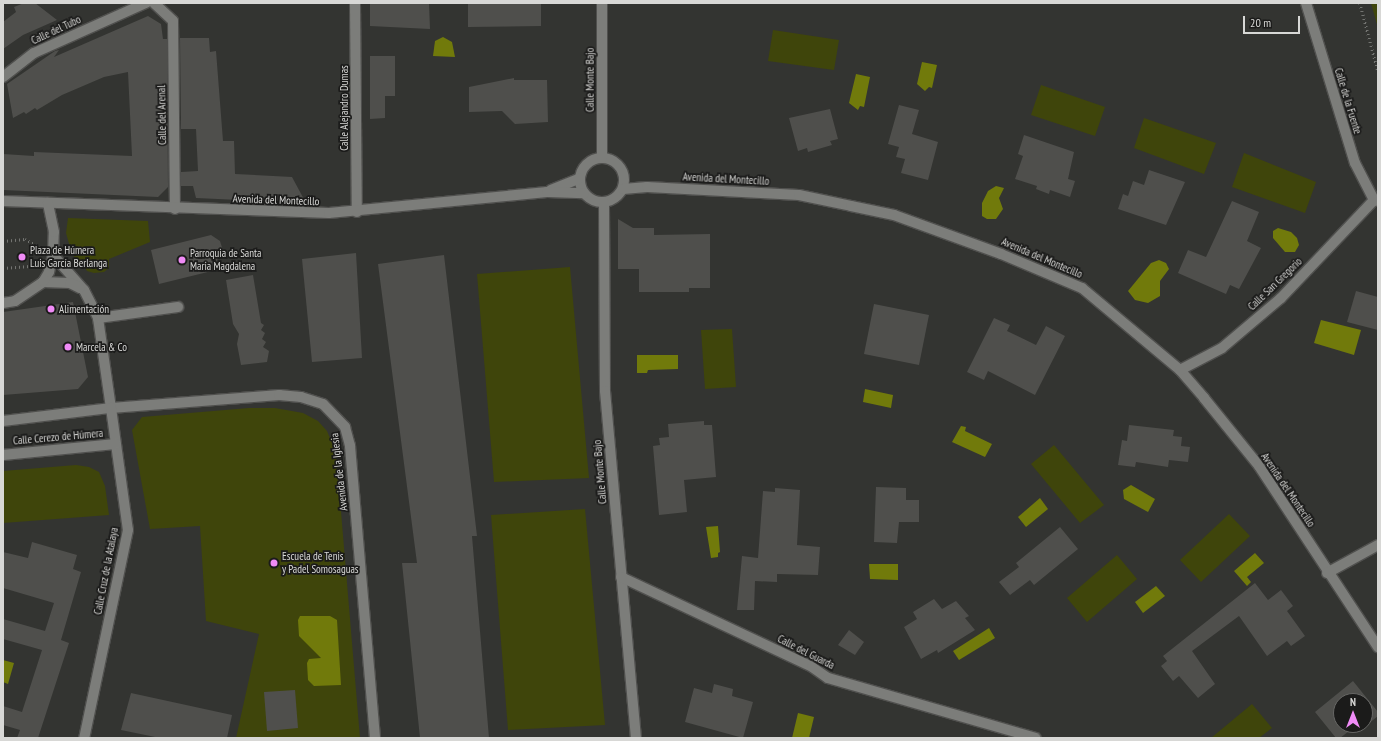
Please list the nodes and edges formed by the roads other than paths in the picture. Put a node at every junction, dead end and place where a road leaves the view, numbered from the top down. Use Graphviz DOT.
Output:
graph roads {
  1 [pos="146,3"];
  2 [pos="154,3"];
  3 [pos="355,3"];
  4 [pos="602,3"];
  5 [pos="1306,3"];
  6 [pos="3,77"];
  7 [pos="602,158"];
  8 [pos="624,174"];
  9 [pos="580,178"];
  10 [pos="647,187"];
  11 [pos="622,190"];
  12 [pos="547,192"];
  13 [pos="584,193"];
  14 [pos="3,200"];
  15 [pos="1376,200"];
  16 [pos="604,202"];
  17 [pos="48,203"];
  18 [pos="175,209"];
  19 [pos="357,212"];
  20 [pos="54,251"];
  21 [pos="43,282"];
  22 [pos="84,290"];
  23 [pos="3,303"];
  24 [pos="178,306"];
  25 [pos="98,318"];
  26 [pos="1180,370"];
  27 [pos="111,408"];
  28 [pos="3,421"];
  29 [pos="115,444"];
  30 [pos="3,454"];
  31 [pos="1378,544"];
  32 [pos="1328,573"];
  33 [pos="621,577"];
  34 [pos="1378,647"];
  35 [pos="84,738"];
  36 [pos="375,738"];
  37 [pos="636,738"];
  38 [pos="1036,738"];
  1 -- 6 [label="street, Calle del Tubo"];
  2 -- 18 [label="street, Calle del Arenal"];
  3 -- 19 [label="street, Calle Alejandro Dumas"];
  4 -- 7 [label="street, Calle Monte Bajo"];
  5 -- 15 [label="street, Calle de la Fuente"];
  7 -- 8 [label="street"];
  7 -- 9 [label="street"];
  8 -- 10 [label="street, Avenida del Montecillo"];
  8 -- 11 [label="street"];
  9 -- 12 [label="street, Avenida del Montecillo"];
  9 -- 13 [label="street"];
  10 -- 11 [label="street, Avenida del Montecillo"];
  10 -- 26 [label="street, Avenida del Montecillo"];
  11 -- 16 [label="street"];
  12 -- 13 [label="street, Avenida del Montecillo"];
  12 -- 19 [label="street, Avenida del Montecillo"];
  13 -- 16 [label="street"];
  14 -- 17 [label="street, Avenida del Montecillo"];
  15 -- 26 [label="street, Calle San Gregorio"];
  16 -- 33 [label="street, Calle Monte Bajo"];
  17 -- 18 [label="street, Avenida del Montecillo"];
  17 -- 20 [label="street"];
  18 -- 19 [label="street, Avenida del Montecillo"];
  20 -- 21 [label="street"];
  20 -- 22 [label="street"];
  21 -- 22 [label="street"];
  21 -- 23 [label="street"];
  22 -- 25 [label="street"];
  24 -- 25 [label="street"];
  25 -- 27 [label="street"];
  26 -- 32 [label="street, Avenida del Montecillo"];
  27 -- 28 [label="street, Avenida de la Iglesia"];
  27 -- 29 [label="street, Calle Cruz de la Atalaya"];
  27 -- 36 [label="street, Avenida de la Iglesia"];
  29 -- 30 [label="street, Calle Cerezo de Húmera"];
  29 -- 35 [label="street, Calle Cruz de la Atalaya"];
  31 -- 32 [label="street"];
  32 -- 34 [label="street, Avenida del Montecillo"];
  33 -- 37 [label="street, Calle Monte Bajo"];
  33 -- 38 [label="street, Calle del Guarda"];
}
